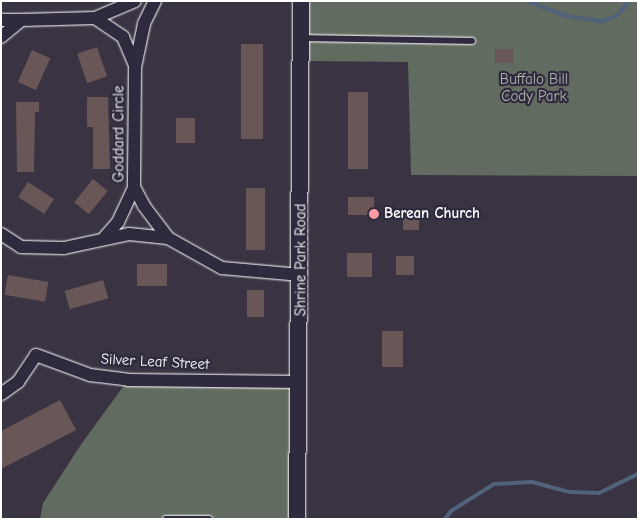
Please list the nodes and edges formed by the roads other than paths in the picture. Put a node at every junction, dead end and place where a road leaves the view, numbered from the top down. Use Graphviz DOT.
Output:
graph roads {
  1 [pos="135,1"];
  2 [pos="155,1"];
  3 [pos="301,1"];
  4 [pos="96,18"];
  5 [pos="1,20"];
  6 [pos="21,20"];
  7 [pos="1,37"];
  8 [pos="301,38"];
  9 [pos="472,41"];
  10 [pos="136,67"];
  11 [pos="134,187"];
  12 [pos="1,234"];
  13 [pos="105,237"];
  14 [pos="168,238"];
  15 [pos="301,275"];
  16 [pos="299,382"];
  17 [pos="1,394"];
  18 [pos="166,519"];
  19 [pos="209,519"];
  20 [pos="297,519"];
  1 -- 4 [label="street"];
  2 -- 10 [label="street, Goddard Circle"];
  3 -- 8 [label="street, Shrine Park Road"];
  4 -- 6 [label="street"];
  4 -- 10 [label="street"];
  5 -- 6 [label="street"];
  6 -- 7 [label="street"];
  8 -- 9 [label="lane"];
  8 -- 15 [label="street, Shrine Park Road"];
  10 -- 11 [label="street, Goddard Circle"];
  11 -- 13 [label="street"];
  11 -- 14 [label="street, Goddard Circle"];
  12 -- 13 [label="street"];
  13 -- 14 [label="street"];
  14 -- 15 [label="street, Goddard Circle"];
  15 -- 16 [label="street, Shrine Park Road"];
  16 -- 17 [label="street, Silver Leaf Street"];
  16 -- 20 [label="street, Shrine Park Road"];
  18 -- 19 [label="lane"];
}
